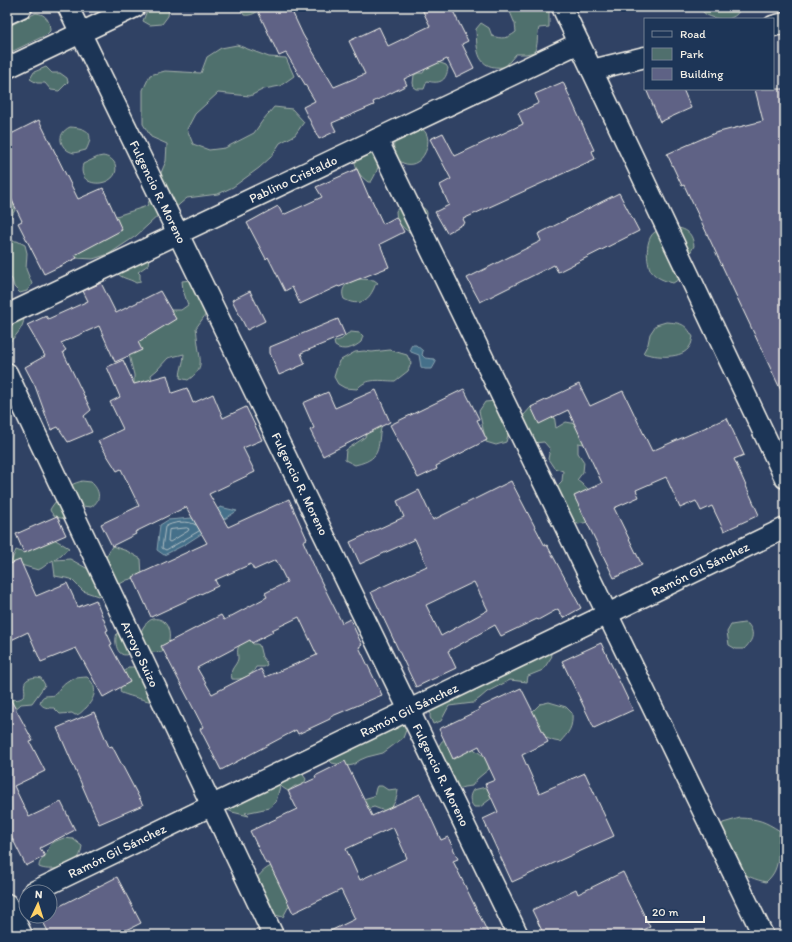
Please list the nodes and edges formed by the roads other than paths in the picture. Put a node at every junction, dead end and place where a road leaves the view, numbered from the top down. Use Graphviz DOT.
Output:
graph roads {
  1 [pos="22,7"];
  2 [pos="68,7"];
  3 [pos="135,7"];
  4 [pos="562,7"];
  5 [pos="7,14"];
  6 [pos="785,23"];
  7 [pos="774,26"];
  8 [pos="81,33"];
  9 [pos="579,43"];
  10 [pos="644,57"];
  11 [pos="7,68"];
  12 [pos="592,70"];
  13 [pos="377,139"];
  14 [pos="178,234"];
  15 [pos="7,315"];
  16 [pos="7,373"];
  17 [pos="785,478"];
  18 [pos="785,528"];
  19 [pos="608,614"];
  20 [pos="409,710"];
  21 [pos="211,806"];
  22 [pos="50,884"];
  23 [pos="18,899"];
  24 [pos="7,904"];
  25 [pos="22,935"];
  26 [pos="273,935"];
  27 [pos="518,935"];
  28 [pos="763,935"];
  1 -- 5 [label="street"];
  2 -- 8 [label="street, Fulgencio R. Moreno"];
  3 -- 8 [label="street"];
  4 -- 9 [label="street"];
  6 -- 7 [label="street"];
  8 -- 11 [label="street"];
  8 -- 14 [label="street, Fulgencio R. Moreno"];
  9 -- 12 [label="street"];
  9 -- 13 [label="street, Pablino Cristaldo"];
  10 -- 12 [label="street"];
  12 -- 17 [label="street"];
  13 -- 14 [label="street, Pablino Cristaldo"];
  13 -- 19 [label="street"];
  14 -- 15 [label="street, Pablino Cristaldo"];
  14 -- 20 [label="street, Fulgencio R. Moreno"];
  16 -- 21 [label="street, Arroyo Suizo"];
  18 -- 19 [label="street, Ramón Gil Sánchez"];
  19 -- 20 [label="street, Ramón Gil Sánchez"];
  19 -- 28 [label="street"];
  20 -- 21 [label="street, Ramón Gil Sánchez"];
  20 -- 27 [label="street, Fulgencio R. Moreno"];
  21 -- 22 [label="street, Ramón Gil Sánchez"];
  21 -- 26 [label="street, Arroyo Suizo"];
  23 -- 24 [label="street"];
  24 -- 25 [label="street"];
}
